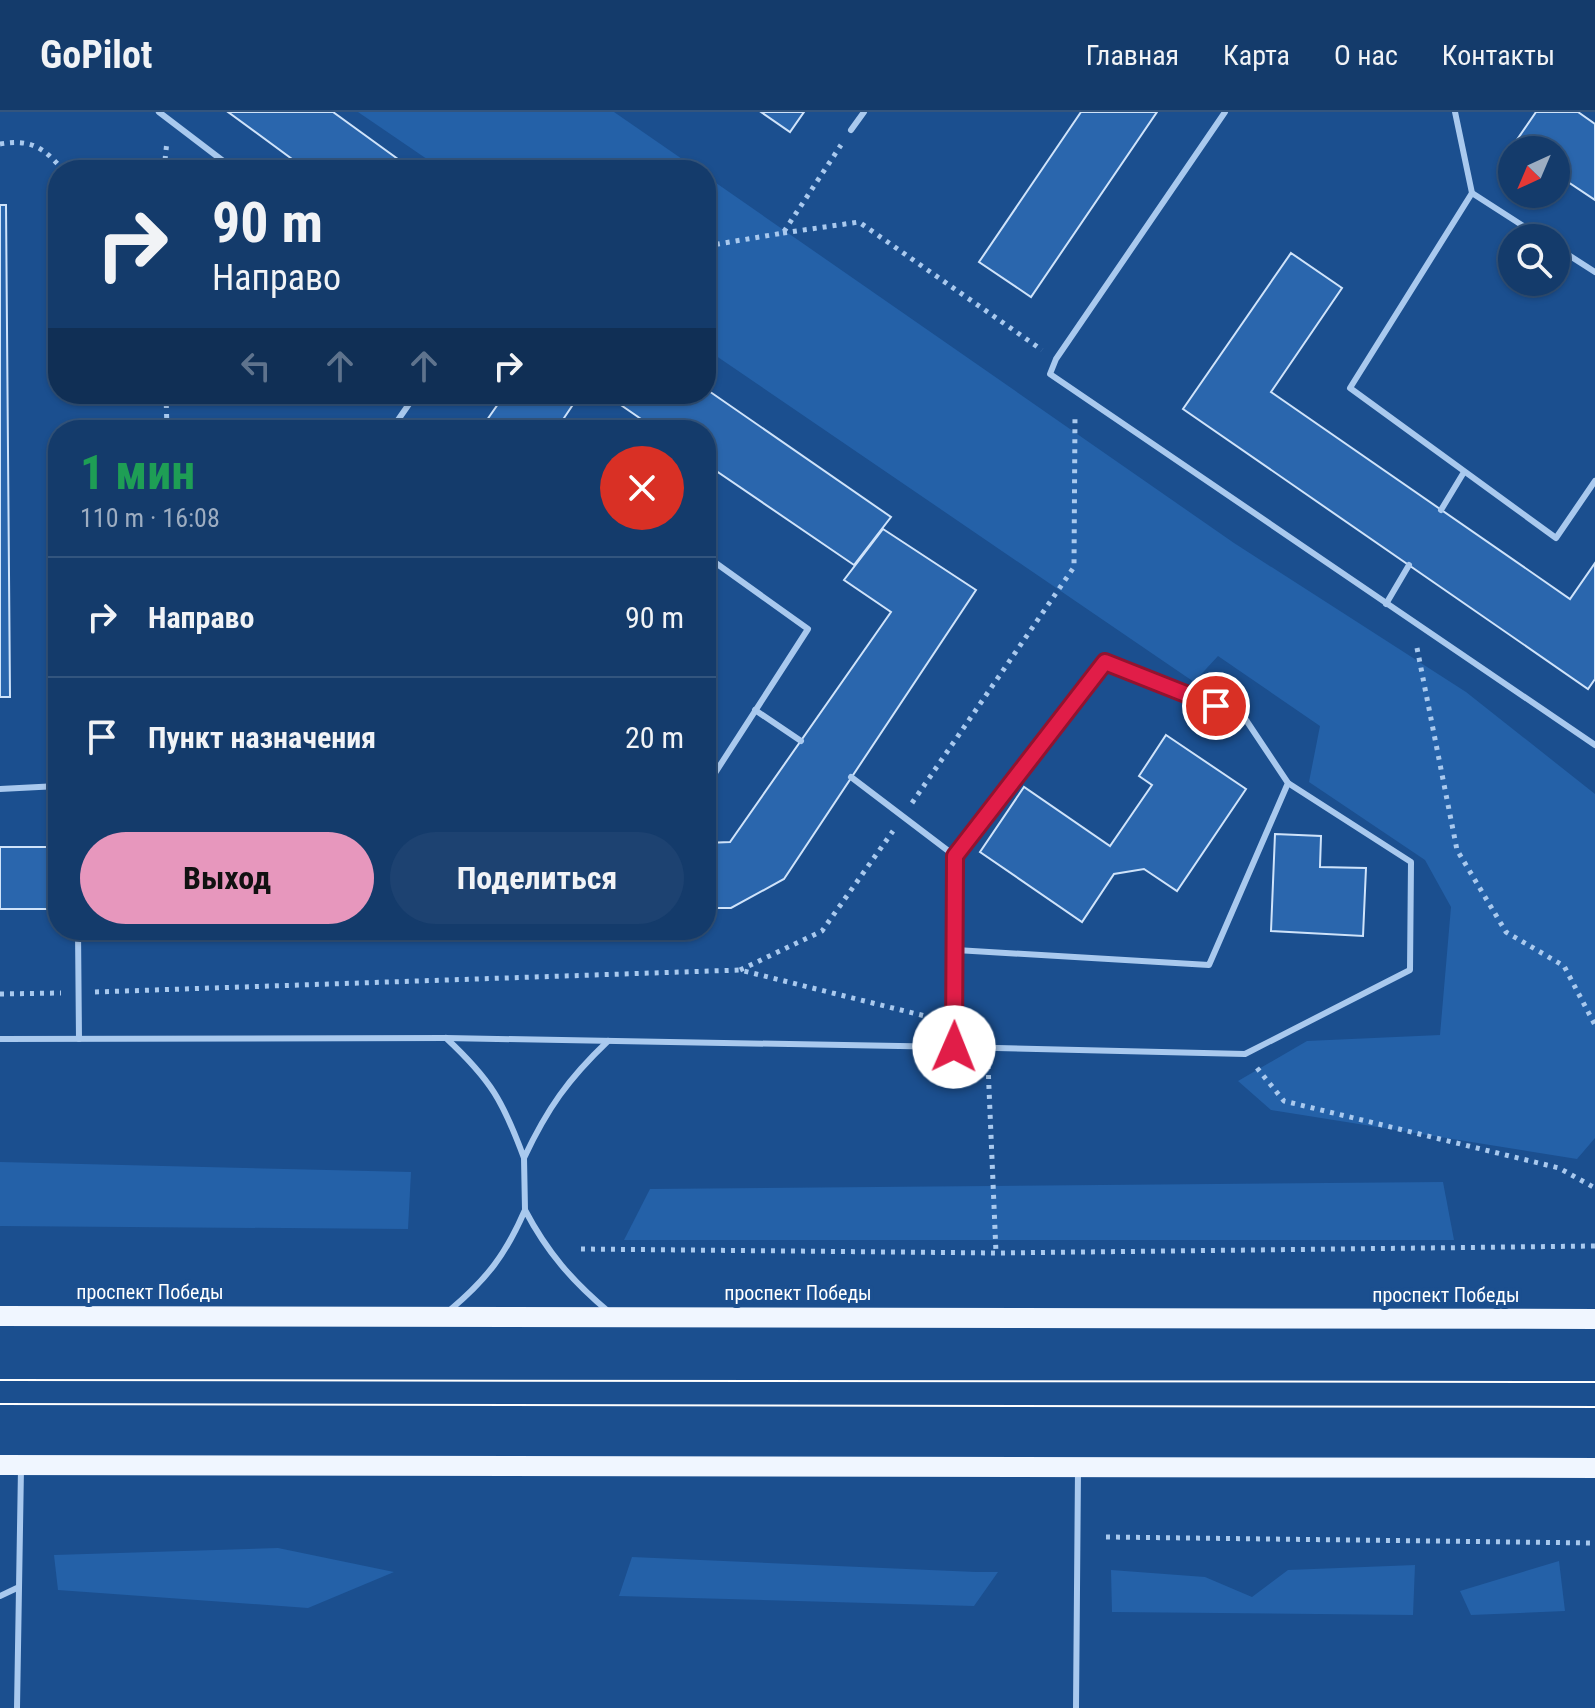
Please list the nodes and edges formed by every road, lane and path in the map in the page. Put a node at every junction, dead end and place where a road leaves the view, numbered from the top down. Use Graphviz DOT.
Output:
graph roads {
  1 [pos="159,112"];
  2 [pos="864,112"];
  3 [pos="1225,112"];
  4 [pos="1455,112"];
  5 [pos="851,130"];
  6 [pos="0,144"];
  7 [pos="54,160"];
  8 [pos="222,160"];
  9 [pos="1472,193"];
  10 [pos="1520,224"];
  11 [pos="783,233"];
  12 [pos="716,244"];
  13 [pos="1570,256"];
  14 [pos="1595,272"];
  15 [pos="1056,359"];
  16 [pos="1076,394"];
  17 [pos="1464,472"];
  18 [pos="1595,481"];
  19 [pos="1441,510"];
  20 [pos="716,563"];
  21 [pos="1409,565"];
  22 [pos="1386,604"];
  23 [pos="1412,622"];
  24 [pos="755,710"];
  25 [pos="801,741"];
  26 [pos="1595,745"];
  27 [pos="716,771"];
  28 [pos="851,777"];
  29 [pos="1288,783"];
  30 [pos="48,787"];
  31 [pos="0,789"];
  32 [pos="903,816"];
  33 [pos="955,856"];
  34 [pos="78,940"];
  35 [pos="956,950"];
  36 [pos="740,970"];
  37 [pos="79,993"];
  38 [pos="0,994"];
  39 [pos="1595,1025"];
  40 [pos="446,1038"];
  41 [pos="0,1039"];
  42 [pos="79,1039"];
  43 [pos="610,1040"];
  44 [pos="954,1047"];
  45 [pos="987,1048"];
  46 [pos="1245,1054"];
  47 [pos="524,1158"];
  48 [pos="1595,1188"];
  49 [pos="525,1210"];
  50 [pos="1595,1246"];
  51 [pos="581,1249"];
  52 [pos="996,1253"];
  53 [pos="0,1316"];
  54 [pos="442,1317"];
  55 [pos="614,1317"];
  56 [pos="1595,1319"];
  57 [pos="0,1465"];
  58 [pos="21,1465"];
  59 [pos="1078,1466"];
  60 [pos="1595,1468"];
  61 [pos="1106,1537"];
  62 [pos="1595,1543"];
  63 [pos="17,1588"];
  64 [pos="0,1596"];
  65 [pos="17,1708"];
  66 [pos="1076,1708"];
  1 -- 8 [label="lane"];
  2 -- 5 [label="lane"];
  3 -- 15 [label="lane"];
  4 -- 9 [label="lane"];
  5 -- 11 [label="path"];
  6 -- 7 [label="path"];
  9 -- 10 [label="lane"];
  9 -- 17 [label="lane"];
  11 -- 12 [label="path"];
  11 -- 15 [label="path"];
  13 -- 14 [label="lane"];
  15 -- 16 [label="lane"];
  16 -- 22 [label="lane"];
  16 -- 32 [label="path"];
  17 -- 18 [label="lane"];
  17 -- 19 [label="lane"];
  20 -- 24 [label="lane"];
  21 -- 22 [label="lane"];
  22 -- 23 [label="lane"];
  23 -- 26 [label="lane"];
  23 -- 39 [label="path"];
  24 -- 25 [label="lane"];
  24 -- 27 [label="lane"];
  28 -- 32 [label="lane"];
  29 -- 33 [label="lane"];
  29 -- 35 [label="lane"];
  29 -- 46 [label="lane"];
  30 -- 31 [label="lane"];
  32 -- 33 [label="lane"];
  32 -- 36 [label="path"];
  33 -- 35 [label="lane"];
  34 -- 37 [label="lane"];
  35 -- 44 [label="lane"];
  36 -- 37 [label="path"];
  36 -- 44 [label="path"];
  37 -- 38 [label="path"];
  37 -- 42 [label="lane"];
  40 -- 42 [label="lane"];
  40 -- 43 [label="lane"];
  40 -- 47 [label="lane"];
  41 -- 42 [label="lane"];
  43 -- 44 [label="lane"];
  43 -- 47 [label="lane"];
  44 -- 45 [label="lane"];
  45 -- 46 [label="lane"];
  45 -- 52 [label="path"];
  46 -- 48 [label="path"];
  47 -- 49 [label="lane"];
  49 -- 54 [label="lane"];
  49 -- 55 [label="lane"];
  50 -- 52 [label="path"];
  51 -- 52 [label="path"];
  53 -- 54 [label="main road, проспект Победы"];
  54 -- 55 [label="main road, проспект Победы"];
  55 -- 56 [label="main road, проспект Победы"];
  57 -- 58 [label="main road"];
  58 -- 59 [label="main road"];
  58 -- 63 [label="lane"];
  59 -- 60 [label="main road"];
  59 -- 66 [label="lane"];
  61 -- 62 [label="path"];
  63 -- 64 [label="lane"];
  63 -- 65 [label="lane"];
}
